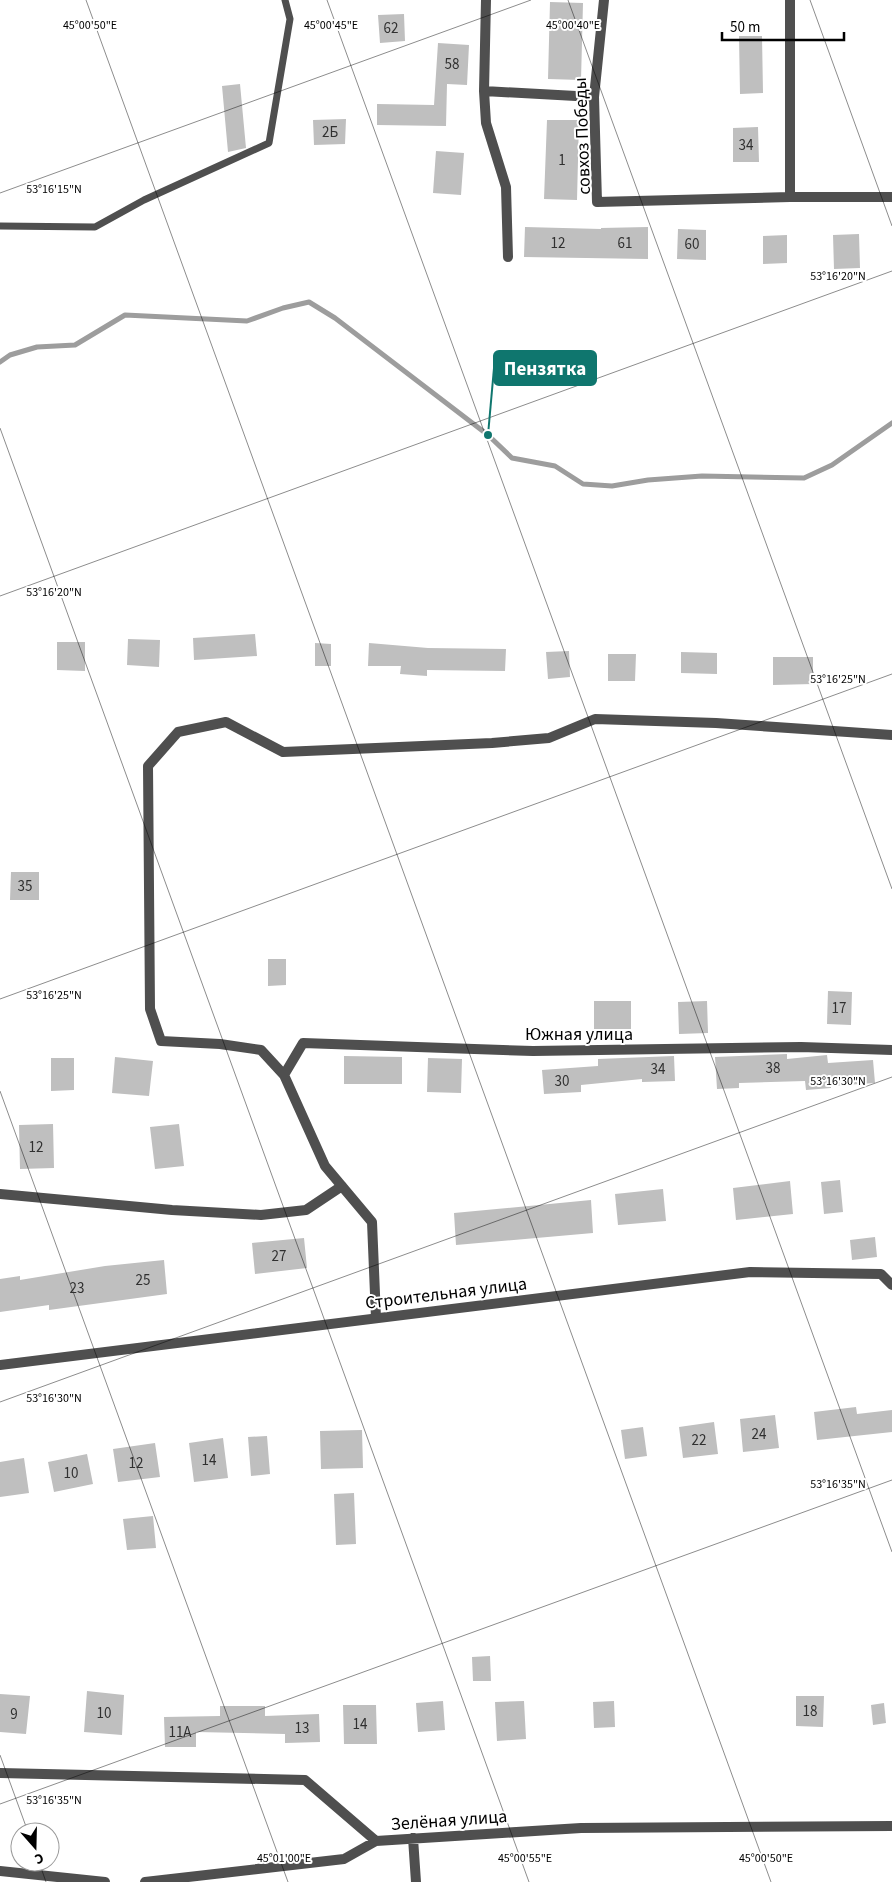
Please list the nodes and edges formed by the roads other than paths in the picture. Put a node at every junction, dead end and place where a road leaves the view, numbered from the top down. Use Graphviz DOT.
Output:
graph roads {
  1 [pos="285,0"];
  2 [pos="486,0"];
  3 [pos="604,0"];
  4 [pos="790,0"];
  5 [pos="484,91"];
  6 [pos="594,97"];
  7 [pos="790,197"];
  8 [pos="892,197"];
  9 [pos="0,226"];
  10 [pos="508,257"];
  11 [pos="892,735"];
  12 [pos="892,1050"];
  13 [pos="284,1075"];
  14 [pos="342,1186"];
  15 [pos="0,1194"];
  16 [pos="892,1285"];
  17 [pos="376,1318"];
  18 [pos="0,1365"];
  19 [pos="0,1773"];
  20 [pos="892,1826"];
  21 [pos="413,1838"];
  22 [pos="376,1841"];
  23 [pos="0,1871"];
  24 [pos="106,1882"];
  25 [pos="145,1882"];
  26 [pos="416,1882"];
  1 -- 9 [label="lane"];
  2 -- 5 [label="street"];
  3 -- 6 [label="street, совхоз Победы"];
  4 -- 7 [label="street"];
  5 -- 6 [label="street"];
  5 -- 10 [label="street"];
  6 -- 7 [label="street, совхоз Победы"];
  7 -- 8 [label="street, совхоз Победы"];
  11 -- 13 [label="street"];
  12 -- 13 [label="street, Южная улица"];
  13 -- 14 [label="street"];
  14 -- 15 [label="street"];
  14 -- 17 [label="street"];
  16 -- 17 [label="street, Строительная улица"];
  17 -- 18 [label="street, Строительная улица"];
  19 -- 22 [label="street, Зелёная улица"];
  20 -- 21 [label="street, Зелёная улица"];
  21 -- 22 [label="street, Зелёная улица"];
  21 -- 26 [label="street"];
  22 -- 25 [label="street"];
  23 -- 24 [label="street"];
}
